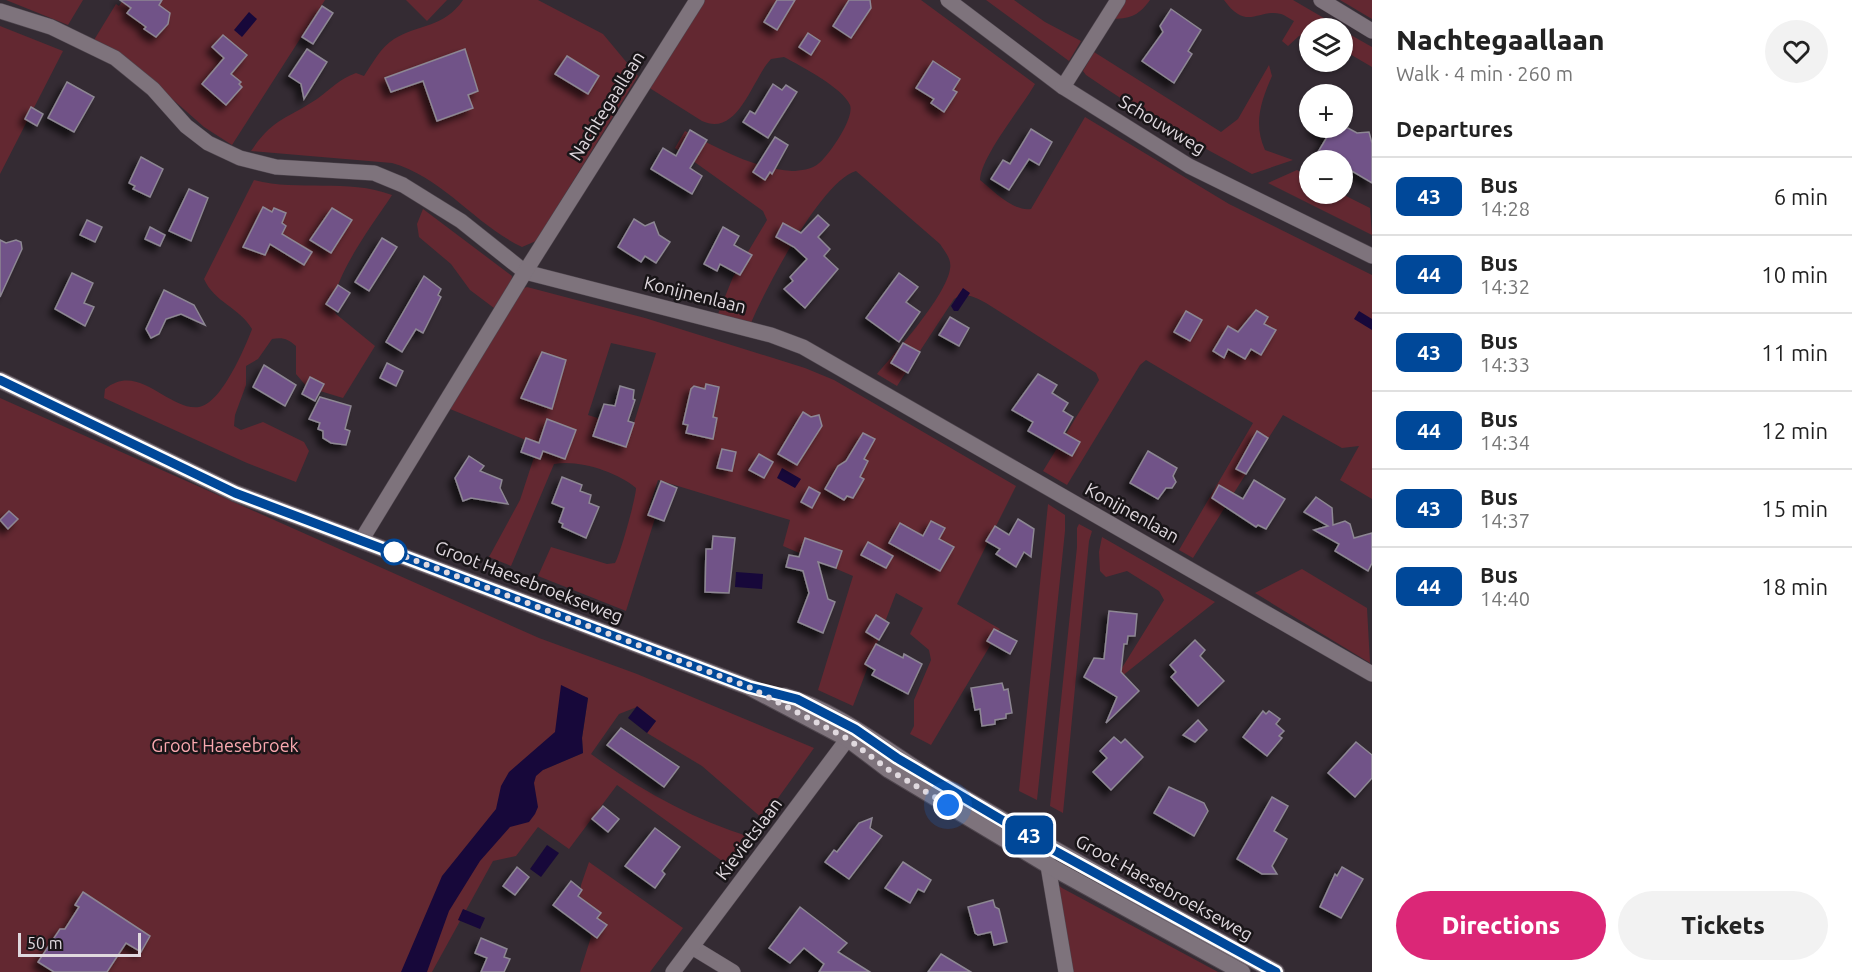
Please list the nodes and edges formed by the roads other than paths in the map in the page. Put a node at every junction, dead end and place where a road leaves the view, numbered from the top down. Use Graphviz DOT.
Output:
graph roads {
  1 [pos="697,0"];
  2 [pos="948,0"];
  3 [pos="1118,0"];
  4 [pos="1321,0"];
  5 [pos="0,11"];
  6 [pos="1372,31"];
  7 [pos="1063,87"];
  8 [pos="1372,256"];
  9 [pos="525,272"];
  10 [pos="0,380"];
  11 [pos="362,539"];
  12 [pos="1372,674"];
  13 [pos="851,734"];
  14 [pos="1046,846"];
  15 [pos="1046,864"];
  16 [pos="692,947"];
  17 [pos="1266,970"];
  18 [pos="673,972"];
  19 [pos="733,972"];
  20 [pos="1066,972"];
  21 [pos="1242,972"];
  1 -- 9 [label="street, Nachtegaallaan"];
  2 -- 7 [label="street, Schouwweg"];
  3 -- 7 [label="street"];
  4 -- 6 [label="street"];
  5 -- 9 [label="street, Konijnenlaan"];
  7 -- 8 [label="street, Schouwweg"];
  9 -- 11 [label="street, Nachtegaallaan"];
  9 -- 12 [label="street, Konijnenlaan"];
  10 -- 11 [label="street, Groot Haesebroekseweg"];
  11 -- 13 [label="street, Groot Haesebroekseweg"];
  13 -- 14 [label="street, Groot Haesebroekseweg"];
  13 -- 15 [label="street, Groot Haesebroekseweg"];
  13 -- 16 [label="street, Kievietslaan"];
  14 -- 15 [label="street"];
  14 -- 17 [label="street, Groot Haesebroekseweg"];
  15 -- 20 [label="street"];
  15 -- 21 [label="street, Groot Haesebroekseweg"];
  16 -- 18 [label="street, Kievietslaan"];
  16 -- 19 [label="street"];
}
